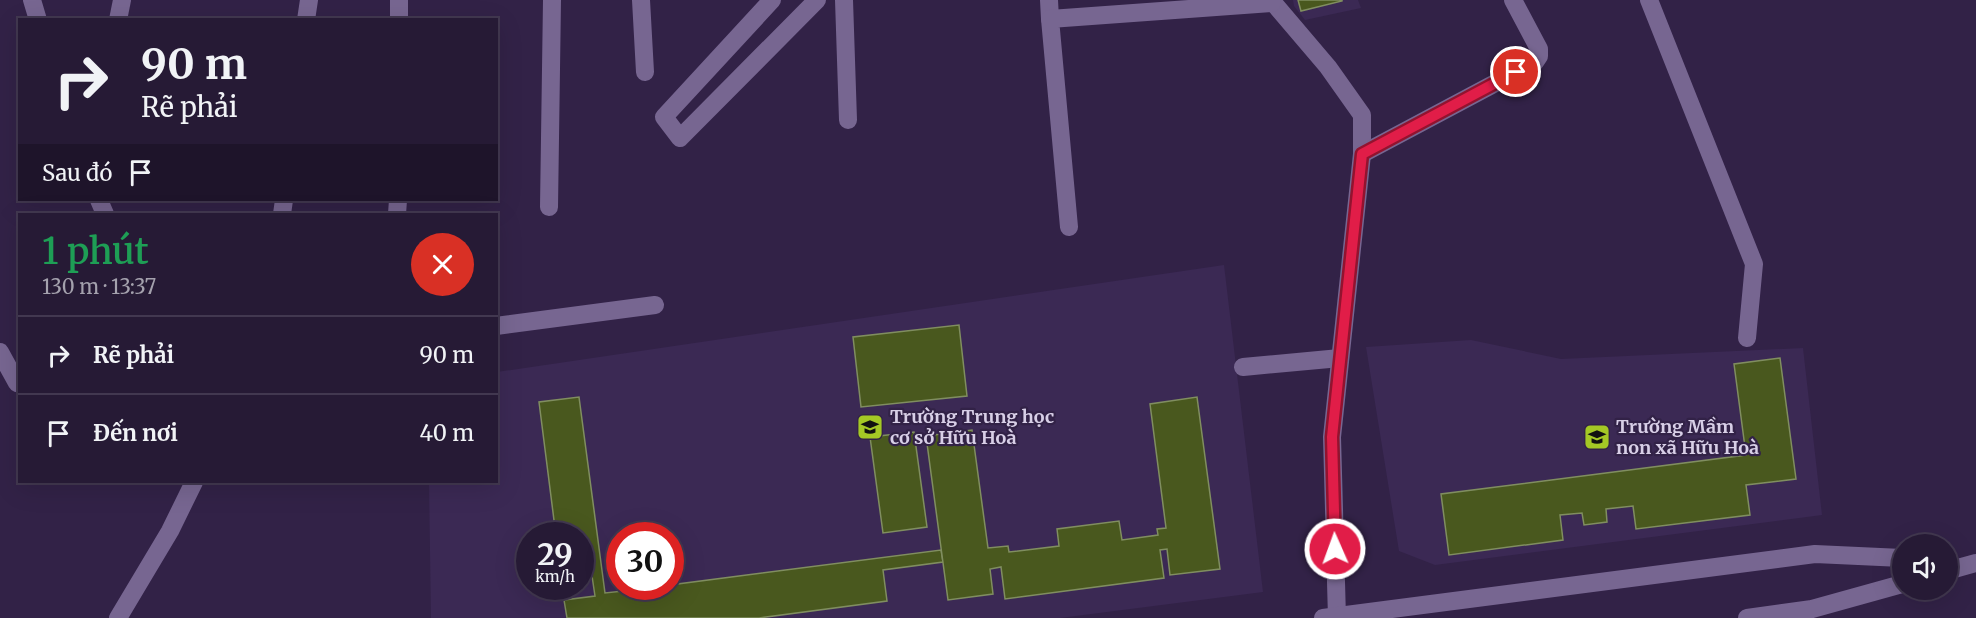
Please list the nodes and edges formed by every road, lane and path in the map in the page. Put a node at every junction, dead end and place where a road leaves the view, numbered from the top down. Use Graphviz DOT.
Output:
graph roads {
  1 [pos="32,0"];
  2 [pos="122,0"];
  3 [pos="309,0"];
  4 [pos="399,0"];
  5 [pos="552,0"];
  6 [pos="641,0"];
  7 [pos="772,0"];
  8 [pos="817,0"];
  9 [pos="844,0"];
  10 [pos="1048,0"];
  11 [pos="1514,0"];
  12 [pos="1649,0"];
  13 [pos="1271,1"];
  14 [pos="37,18"];
  15 [pos="118,18"];
  16 [pos="306,18"];
  17 [pos="399,18"];
  18 [pos="1050,19"];
  19 [pos="645,72"];
  20 [pos="848,120"];
  21 [pos="1362,154"];
  22 [pos="549,207"];
  23 [pos="1070,227"];
  24 [pos="655,305"];
  25 [pos="498,326"];
  26 [pos="1747,338"];
  27 [pos="0,352"];
  28 [pos="1340,358"];
  29 [pos="1243,367"];
  30 [pos="17,383"];
  31 [pos="194,483"];
  32 [pos="1892,558"];
  33 [pos="1958,562"];
  34 [pos="1976,563"];
  35 [pos="1958,569"];
  36 [pos="1892,587"];
  37 [pos="1332,617"];
  38 [pos="118,618"];
  39 [pos="1747,618"];
  1 -- 14 [label="street"];
  2 -- 15 [label="street"];
  3 -- 16 [label="street"];
  4 -- 17 [label="street"];
  5 -- 22 [label="street"];
  6 -- 19 [label="street"];
  7 -- 8 [label="street"];
  9 -- 20 [label="street"];
  10 -- 18 [label="street"];
  11 -- 21 [label="street"];
  12 -- 26 [label="street"];
  13 -- 18 [label="street"];
  13 -- 21 [label="street"];
  18 -- 23 [label="street"];
  21 -- 28 [label="street"];
  24 -- 25 [label="street"];
  27 -- 30 [label="street"];
  28 -- 29 [label="street"];
  28 -- 37 [label="street"];
  31 -- 38 [label="street"];
  32 -- 37 [label="street"];
  33 -- 34 [label="street"];
  34 -- 35 [label="street"];
  36 -- 39 [label="street"];
}
